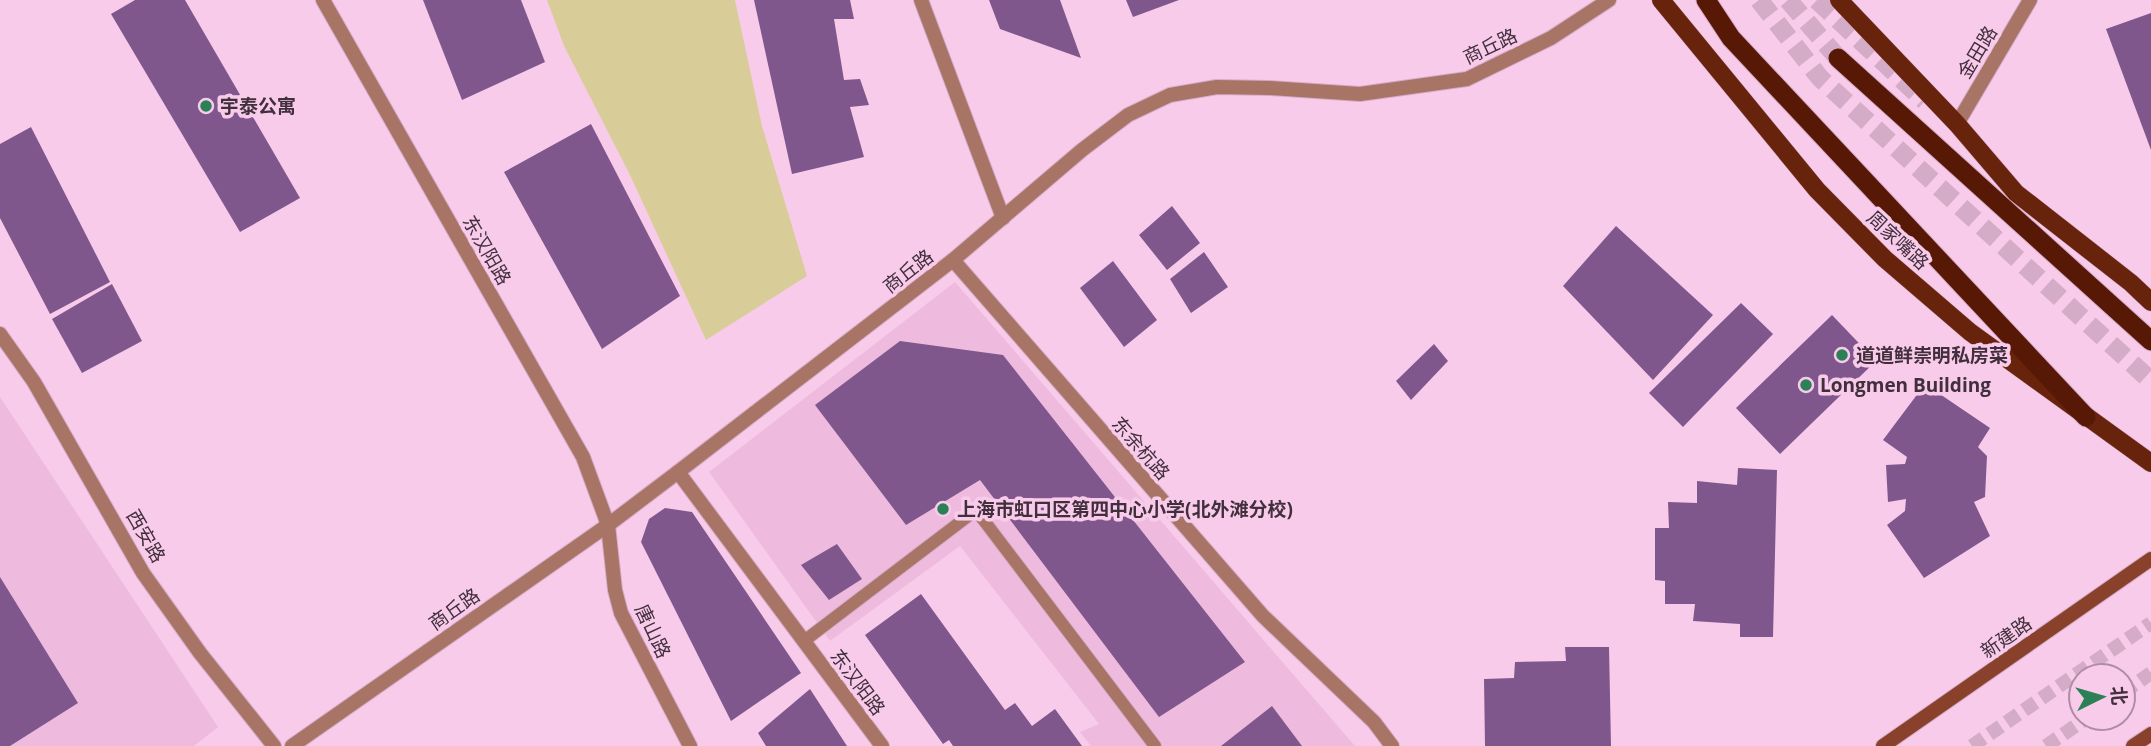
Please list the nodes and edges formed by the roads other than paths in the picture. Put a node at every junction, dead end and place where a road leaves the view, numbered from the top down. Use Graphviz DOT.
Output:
graph roads {
  1 [pos="323,0"];
  2 [pos="921,0"];
  3 [pos="1609,0"];
  4 [pos="1661,0"];
  5 [pos="1706,0"];
  6 [pos="1839,0"];
  7 [pos="2030,0"];
  8 [pos="1838,58"];
  9 [pos="1957,124"];
  10 [pos="1003,218"];
  11 [pos="953,260"];
  12 [pos="2151,302"];
  13 [pos="0,334"];
  14 [pos="2151,341"];
  15 [pos="2086,417"];
  16 [pos="2151,463"];
  17 [pos="678,472"];
  18 [pos="608,524"];
  19 [pos="2151,559"];
  20 [pos="804,642"];
  21 [pos="2151,734"];
  22 [pos="274,746"];
  23 [pos="292,746"];
  24 [pos="690,746"];
  25 [pos="883,746"];
  26 [pos="1155,746"];
  27 [pos="1392,746"];
  28 [pos="1883,746"];
  29 [pos="2133,746"];
  1 -- 18 [label="street, 东汉阳路"];
  2 -- 10 [label="street"];
  3 -- 10 [label="street, 商丘路"];
  4 -- 15 [label="main road, 周家嘴路"];
  5 -- 15 [label="highway"];
  6 -- 9 [label="main road"];
  7 -- 9 [label="street, 金田路"];
  8 -- 14 [label="highway"];
  9 -- 12 [label="main road"];
  10 -- 11 [label="street, 商丘路"];
  11 -- 17 [label="street, 商丘路"];
  11 -- 27 [label="street, 东余杭路"];
  13 -- 22 [label="street, 西安路"];
  15 -- 16 [label="main road, 周家嘴路"];
  17 -- 18 [label="street, 商丘路"];
  17 -- 20 [label="street, 东汉阳路"];
  18 -- 23 [label="street, 商丘路"];
  18 -- 24 [label="street, 唐山路"];
  19 -- 28 [label="main road, 新建路"];
  20 -- 25 [label="street, 东汉阳路"];
  20 -- 26 [label="lane"];
  21 -- 29 [label="main road"];
}
